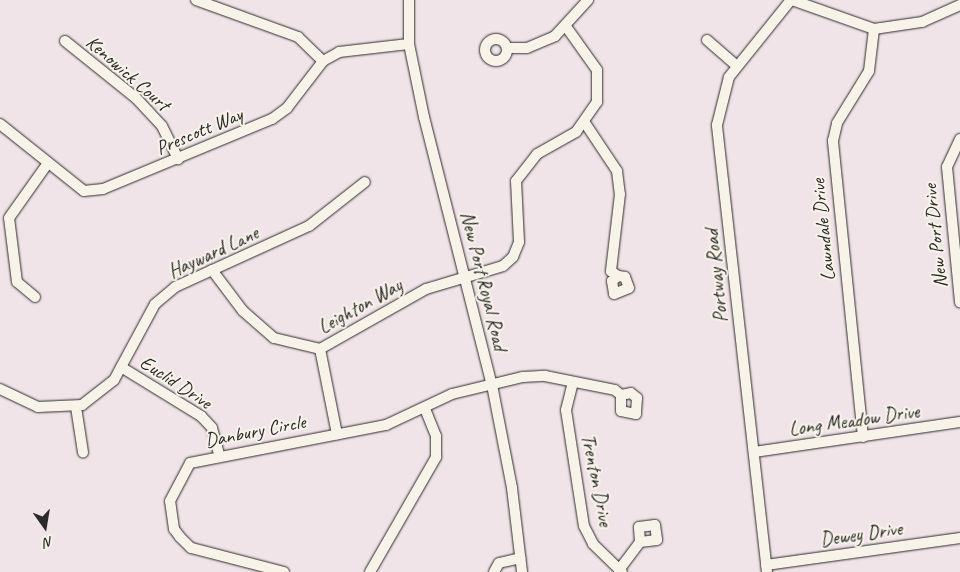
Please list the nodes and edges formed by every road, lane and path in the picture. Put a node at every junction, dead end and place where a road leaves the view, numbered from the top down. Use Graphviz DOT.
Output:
graph roads {
  1 [pos="196,0"];
  2 [pos="409,0"];
  3 [pos="588,0"];
  4 [pos="791,0"];
  5 [pos="960,5"];
  6 [pos="567,28"];
  7 [pos="874,29"];
  8 [pos="707,40"];
  9 [pos="66,41"];
  10 [pos="410,44"];
  11 [pos="508,48"];
  12 [pos="323,62"];
  13 [pos="737,66"];
  14 [pos="585,123"];
  15 [pos="0,124"];
  16 [pos="960,139"];
  17 [pos="178,159"];
  18 [pos="48,163"];
  19 [pos="365,182"];
  20 [pos="212,270"];
  21 [pos="464,274"];
  22 [pos="618,276"];
  23 [pos="36,297"];
  24 [pos="960,302"];
  25 [pos="320,349"];
  26 [pos="122,367"];
  27 [pos="573,382"];
  28 [pos="492,385"];
  29 [pos="0,389"];
  30 [pos="621,396"];
  31 [pos="76,407"];
  32 [pos="424,409"];
  33 [pos="960,422"];
  34 [pos="336,434"];
  35 [pos="864,437"];
  36 [pos="83,452"];
  37 [pos="754,452"];
  38 [pos="219,454"];
  39 [pos="960,538"];
  40 [pos="640,542"];
  41 [pos="520,558"];
  42 [pos="766,568"];
  43 [pos="620,571"];
  44 [pos="284,572"];
  45 [pos="370,572"];
  46 [pos="494,572"];
  47 [pos="522,572"];
  1 -- 12 [label="street"];
  2 -- 10 [label="street, New Port Royal Road"];
  3 -- 6 [label="street"];
  4 -- 7 [label="street"];
  4 -- 13 [label="street, Portway Road"];
  5 -- 7 [label="street"];
  6 -- 11 [label="street"];
  6 -- 14 [label="street"];
  7 -- 35 [label="street, Lawndale Drive"];
  8 -- 13 [label="street"];
  9 -- 17 [label="street, Kenowick Court"];
  10 -- 12 [label="street, Prescott Way"];
  10 -- 21 [label="street, New Port Royal Road"];
  12 -- 17 [label="street, Prescott Way"];
  13 -- 37 [label="street, Portway Road"];
  14 -- 21 [label="street, Leighton Way"];
  14 -- 22 [label="street"];
  15 -- 18 [label="street, Prescott Way"];
  16 -- 24 [label="street, New Port Drive"];
  17 -- 18 [label="street, Prescott Way"];
  18 -- 23 [label="street"];
  19 -- 20 [label="street, Hayward Lane"];
  20 -- 25 [label="street, Leighton Way"];
  20 -- 26 [label="street, Hayward Lane"];
  21 -- 25 [label="street, Leighton Way"];
  21 -- 28 [label="street, New Port Royal Road"];
  25 -- 34 [label="street"];
  26 -- 31 [label="street, Hayward Lane"];
  26 -- 38 [label="street, Euclid Drive"];
  27 -- 28 [label="street, Danbury Circle"];
  27 -- 30 [label="street, Danbury Circle"];
  27 -- 43 [label="street, Trenton Drive"];
  28 -- 32 [label="street, Danbury Circle"];
  28 -- 41 [label="street, New Port Royal Road"];
  29 -- 31 [label="street, Hayward Lane"];
  31 -- 36 [label="street"];
  32 -- 34 [label="street, Danbury Circle"];
  32 -- 45 [label="street"];
  33 -- 35 [label="street, Long Meadow Drive"];
  34 -- 38 [label="street, Danbury Circle"];
  35 -- 37 [label="street, Long Meadow Drive"];
  37 -- 42 [label="street, Portway Road"];
  38 -- 44 [label="street, Danbury Circle"];
  39 -- 42 [label="street, Dewey Drive"];
  40 -- 43 [label="street"];
  41 -- 46 [label="street"];
  41 -- 47 [label="street, New Port Royal Road"];
}
